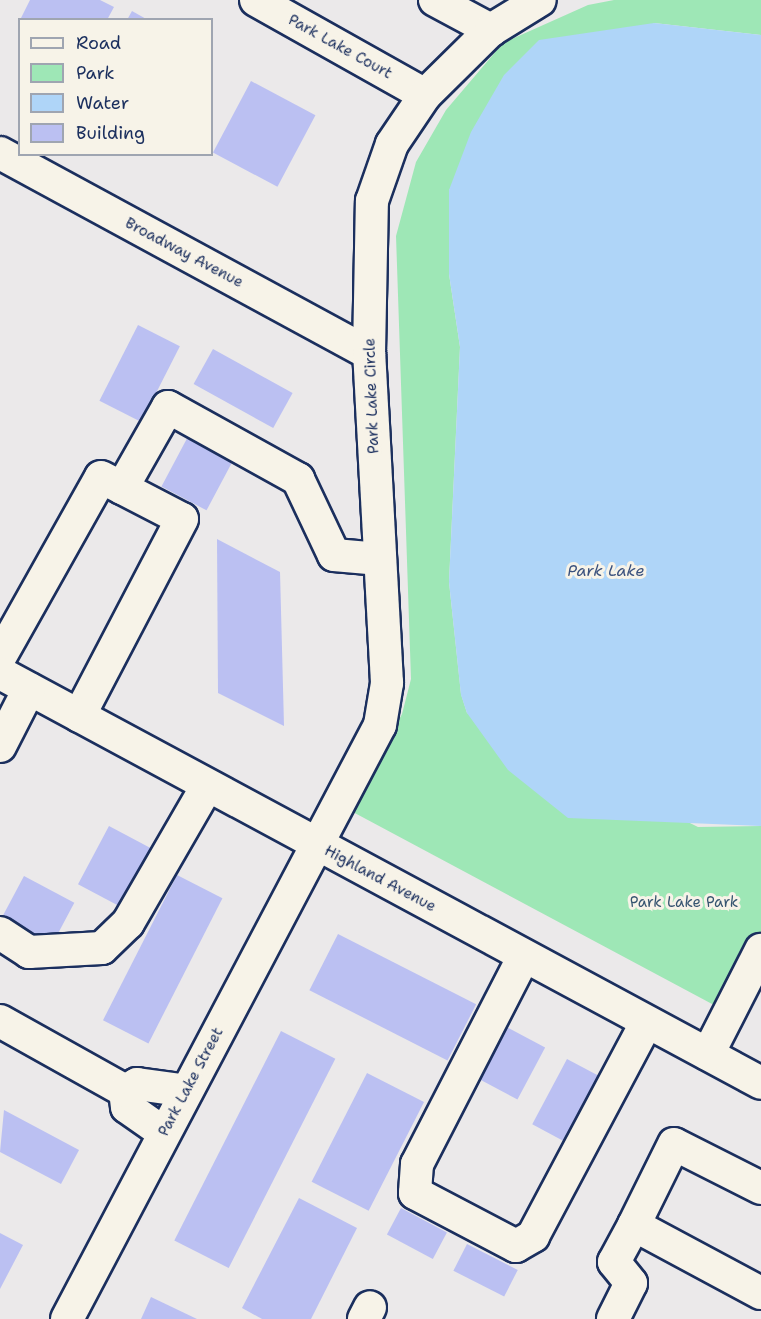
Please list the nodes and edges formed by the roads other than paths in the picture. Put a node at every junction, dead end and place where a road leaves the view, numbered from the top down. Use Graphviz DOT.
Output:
graph roads {
  1 [pos="256,0"];
  2 [pos="435,0"];
  3 [pos="540,0"];
  4 [pos="491,30"];
  5 [pos="425,95"];
  6 [pos="0,153"];
  7 [pos="369,353"];
  8 [pos="122,488"];
  9 [pos="380,559"];
  10 [pos="0,657"];
  11 [pos="0,673"];
  12 [pos="29,689"];
  13 [pos="79,716"];
  14 [pos="0,746"];
  15 [pos="207,786"];
  16 [pos="316,845"];
  17 [pos="0,933"];
  18 [pos="761,950"];
  19 [pos="524,956"];
  20 [pos="0,1021"];
  21 [pos="647,1022"];
  22 [pos="708,1054"];
  23 [pos="758,1074"];
  24 [pos="187,1090"];
  25 [pos="125,1091"];
  26 [pos="164,1133"];
  27 [pos="761,1188"];
  28 [pos="634,1225"];
  29 [pos="761,1293"];
  30 [pos="67,1319"];
  31 [pos="613,1319"];
  1 -- 5 [label="street, Park Lake Court"];
  2 -- 4 [label="street"];
  3 -- 4 [label="street, Park Lake Circle"];
  4 -- 5 [label="street, Park Lake Circle"];
  5 -- 7 [label="street, Park Lake Circle"];
  6 -- 7 [label="street, Broadway Avenue"];
  7 -- 9 [label="street, Park Lake Circle"];
  8 -- 9 [label="street"];
  8 -- 10 [label="street"];
  8 -- 13 [label="street"];
  9 -- 16 [label="street, Park Lake Circle"];
  11 -- 12 [label="street, Highland Avenue"];
  12 -- 13 [label="street, Highland Avenue"];
  12 -- 14 [label="street"];
  13 -- 15 [label="street, Highland Avenue"];
  15 -- 16 [label="street, Highland Avenue"];
  15 -- 17 [label="street"];
  16 -- 19 [label="street, Highland Avenue"];
  16 -- 24 [label="street, Park Lake Street"];
  18 -- 22 [label="street"];
  19 -- 21 [label="street, Highland Avenue"];
  19 -- 21 [label="street"];
  20 -- 25 [label="street"];
  21 -- 22 [label="street, Highland Avenue"];
  22 -- 23 [label="street, Highland Avenue"];
  24 -- 25 [label="street"];
  24 -- 26 [label="street, Park Lake Street"];
  25 -- 26 [label="street"];
  26 -- 30 [label="street, Park Lake Street"];
  27 -- 28 [label="street"];
  28 -- 29 [label="street"];
  28 -- 31 [label="street"];
}
